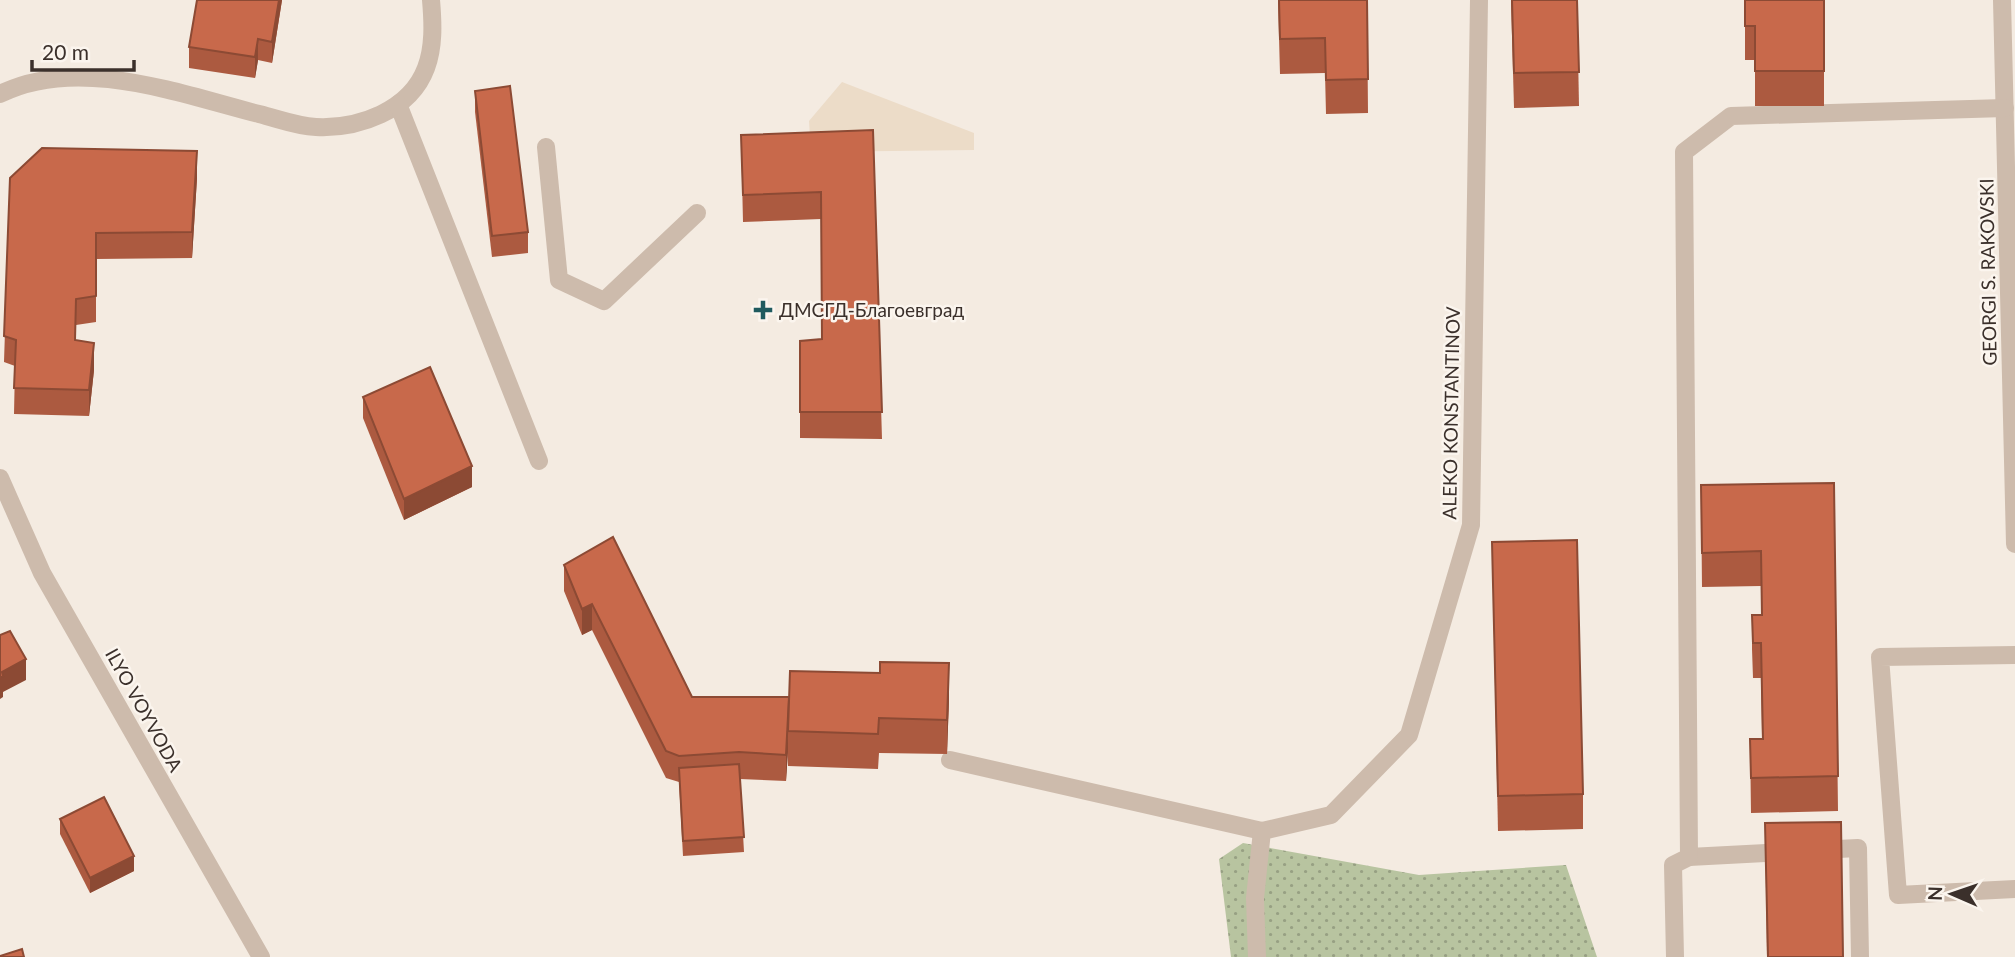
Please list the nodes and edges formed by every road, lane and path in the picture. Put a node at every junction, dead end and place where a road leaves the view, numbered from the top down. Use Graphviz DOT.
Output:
graph roads {
  1 [pos="431,0"];
  2 [pos="1479,0"];
  3 [pos="2002,0"];
  4 [pos="0,94"];
  5 [pos="398,104"];
  6 [pos="2005,108"];
  7 [pos="546,147"];
  8 [pos="696,213"];
  9 [pos="539,461"];
  10 [pos="0,478"];
  11 [pos="2015,544"];
  12 [pos="2015,655"];
  13 [pos="950,760"];
  14 [pos="1262,831"];
  15 [pos="1689,857"];
  16 [pos="2015,889"];
  17 [pos="261,957"];
  18 [pos="1257,957"];
  19 [pos="1675,957"];
  20 [pos="1860,957"];
  1 -- 5 [label="street"];
  2 -- 14 [label="street, ALEKO KONSTANTINOV"];
  3 -- 6 [label="street, GEORGI S. RAKOVSKI"];
  4 -- 5 [label="street"];
  5 -- 9 [label="street"];
  6 -- 11 [label="street, GEORGI S. RAKOVSKI"];
  6 -- 15 [label="street"];
  7 -- 8 [label="street"];
  10 -- 17 [label="street, ILYO VOYVODA"];
  12 -- 16 [label="street"];
  13 -- 14 [label="street, ALEKO KONSTANTINOV"];
  14 -- 18 [label="street"];
  15 -- 19 [label="street"];
  15 -- 20 [label="street"];
}
